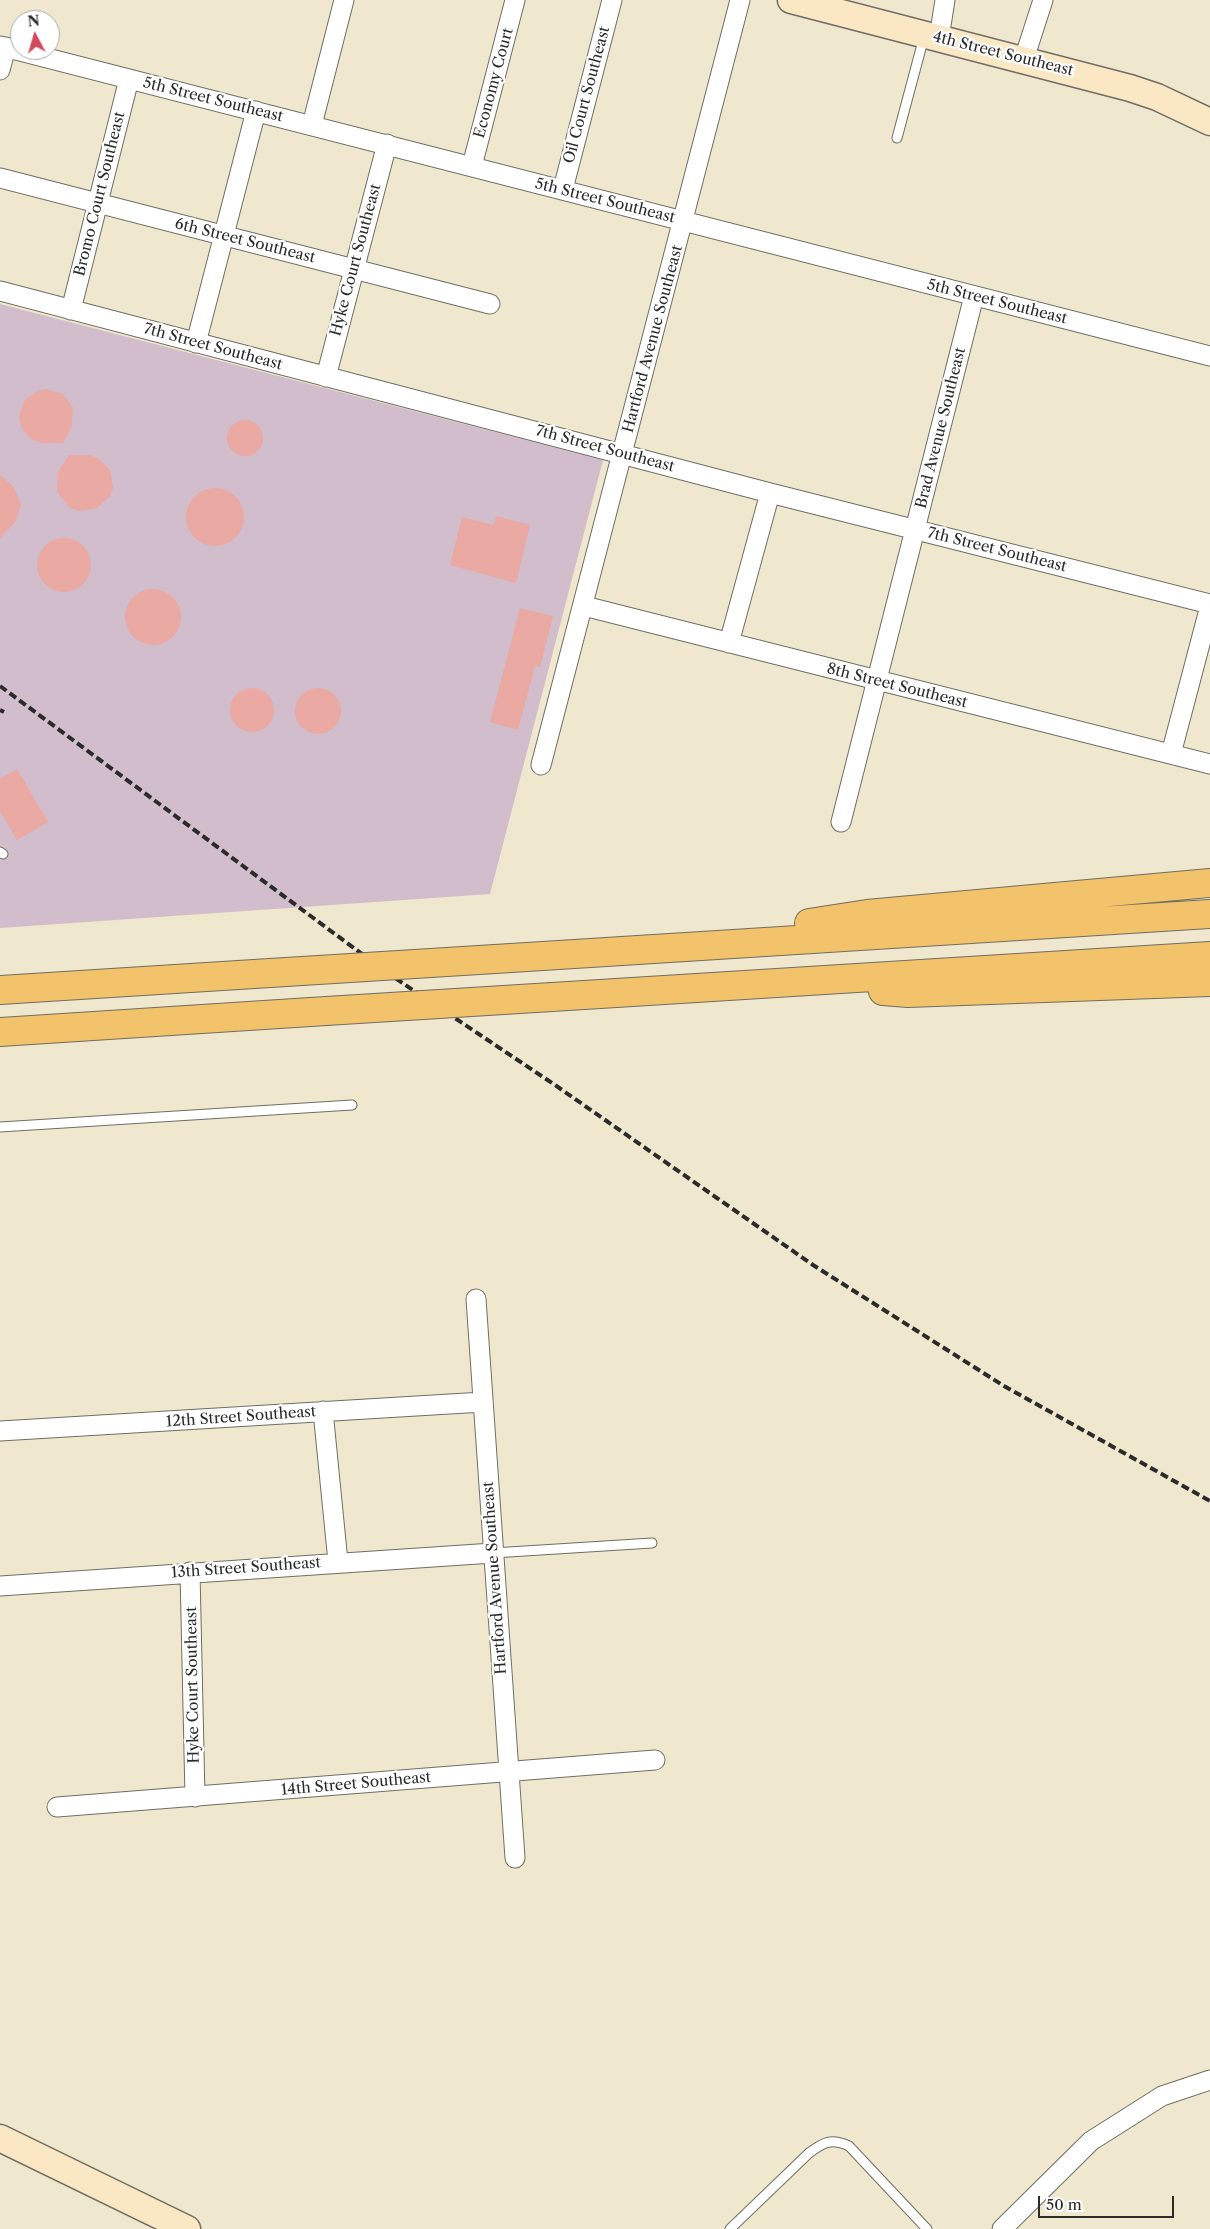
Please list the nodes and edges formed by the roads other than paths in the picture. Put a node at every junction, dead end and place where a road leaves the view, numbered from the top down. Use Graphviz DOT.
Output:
graph roads {
  1 [pos="344,0"];
  2 [pos="516,0"];
  3 [pos="612,0"];
  4 [pos="740,0"];
  5 [pos="791,0"];
  6 [pos="945,0"];
  7 [pos="1043,0"];
  8 [pos="850,8"];
  9 [pos="932,36"];
  10 [pos="3,47"];
  11 [pos="1024,59"];
  12 [pos="0,70"];
  13 [pos="129,78"];
  14 [pos="256,111"];
  15 [pos="1210,122"];
  16 [pos="312,125"];
  17 [pos="897,138"];
  18 [pos="387,144"];
  19 [pos="472,166"];
  20 [pos="0,178"];
  21 [pos="563,189"];
  22 [pos="98,203"];
  23 [pos="684,221"];
  24 [pos="224,236"];
  25 [pos="353,269"];
  26 [pos="0,291"];
  27 [pos="974,296"];
  28 [pos="490,304"];
  29 [pos="71,310"];
  30 [pos="196,343"];
  31 [pos="1210,356"];
  32 [pos="326,377"];
  33 [pos="623,453"];
  34 [pos="770,493"];
  35 [pos="915,529"];
  36 [pos="1210,605"];
  37 [pos="584,606"];
  38 [pos="729,643"];
  39 [pos="876,681"];
  40 [pos="1171,754"];
  41 [pos="1210,764"];
  42 [pos="541,765"];
  43 [pos="841,822"];
  44 [pos="1210,882"];
  45 [pos="1210,914"];
  46 [pos="651,949"];
  47 [pos="1210,956"];
  48 [pos="782,982"];
  49 [pos="1210,982"];
  50 [pos="0,990"];
  51 [pos="0,1032"];
  52 [pos="352,1105"];
  53 [pos="0,1127"];
  54 [pos="476,1299"];
  55 [pos="483,1402"];
  56 [pos="323,1411"];
  57 [pos="0,1431"];
  58 [pos="652,1543"];
  59 [pos="493,1553"];
  60 [pos="338,1562"];
  61 [pos="190,1572"];
  62 [pos="0,1586"];
  63 [pos="655,1760"];
  64 [pos="508,1772"];
  65 [pos="195,1797"];
  66 [pos="57,1807"];
  67 [pos="515,1858"];
  68 [pos="1210,2080"];
  69 [pos="0,2138"];
  70 [pos="188,2229"];
  71 [pos="730,2229"];
  72 [pos="927,2229"];
  73 [pos="1002,2229"];
  1 -- 16 [label="street"];
  2 -- 19 [label="street, Economy Court"];
  3 -- 21 [label="street, Oil Court Southeast"];
  4 -- 23 [label="street, Hartford Avenue Southeast"];
  5 -- 8 [label="street, 4th Street Southeast"];
  6 -- 9 [label="street"];
  7 -- 11 [label="street"];
  8 -- 9 [label="street, 4th Street Southeast"];
  9 -- 11 [label="street, 4th Street Southeast"];
  9 -- 17 [label="lane"];
  10 -- 12 [label="street"];
  10 -- 13 [label="street, 5th Street Southeast"];
  11 -- 15 [label="street, 4th Street Southeast"];
  13 -- 14 [label="street, 5th Street Southeast"];
  13 -- 22 [label="street, Bromo Court Southeast"];
  14 -- 16 [label="street, 5th Street Southeast"];
  14 -- 24 [label="street"];
  16 -- 18 [label="street, 5th Street Southeast"];
  18 -- 19 [label="street, 5th Street Southeast"];
  18 -- 25 [label="street, Hyke Court Southeast"];
  19 -- 21 [label="street, 5th Street Southeast"];
  20 -- 22 [label="street, 6th Street Southeast"];
  21 -- 23 [label="street, 5th Street Southeast"];
  22 -- 24 [label="street, 6th Street Southeast"];
  22 -- 29 [label="street, Bromo Court Southeast"];
  23 -- 27 [label="street, 5th Street Southeast"];
  23 -- 33 [label="street, Hartford Avenue Southeast"];
  24 -- 25 [label="street, 6th Street Southeast"];
  24 -- 30 [label="street"];
  25 -- 28 [label="street, 6th Street Southeast"];
  25 -- 32 [label="street, Hyke Court Southeast"];
  26 -- 29 [label="street, 7th Street Southeast"];
  27 -- 31 [label="street, 5th Street Southeast"];
  27 -- 35 [label="street, Brad Avenue Southeast"];
  29 -- 30 [label="street, 7th Street Southeast"];
  30 -- 32 [label="street, 7th Street Southeast"];
  32 -- 33 [label="street, 7th Street Southeast"];
  33 -- 34 [label="street, 7th Street Southeast"];
  33 -- 37 [label="street, Hartford Avenue Southeast"];
  34 -- 35 [label="street, 7th Street Southeast"];
  34 -- 38 [label="street"];
  35 -- 36 [label="street, 7th Street Southeast"];
  35 -- 39 [label="street, Brad Avenue Southeast"];
  36 -- 40 [label="street"];
  37 -- 38 [label="street, 8th Street Southeast"];
  37 -- 42 [label="street, Hartford Avenue Southeast"];
  38 -- 39 [label="street, 8th Street Southeast"];
  39 -- 40 [label="street, 8th Street Southeast"];
  39 -- 43 [label="street, Brad Avenue Southeast"];
  40 -- 41 [label="street, 8th Street Southeast"];
  44 -- 46 [label="highway"];
  45 -- 46 [label="highway"];
  46 -- 50 [label="highway, bridge"];
  47 -- 48 [label="highway"];
  48 -- 49 [label="highway"];
  48 -- 51 [label="highway, bridge"];
  52 -- 53 [label="lane"];
  54 -- 55 [label="street, Hartford Avenue Southeast"];
  55 -- 56 [label="street, 12th Street Southeast"];
  55 -- 59 [label="street, Hartford Avenue Southeast"];
  56 -- 57 [label="street, 12th Street Southeast"];
  56 -- 60 [label="street"];
  58 -- 59 [label="lane"];
  59 -- 60 [label="street, 13th Street Southeast"];
  59 -- 64 [label="street, Hartford Avenue Southeast"];
  60 -- 61 [label="street, 13th Street Southeast"];
  61 -- 62 [label="street, 13th Street Southeast"];
  61 -- 65 [label="street, Hyke Court Southeast"];
  63 -- 64 [label="street, 14th Street Southeast"];
  64 -- 65 [label="street, 14th Street Southeast"];
  64 -- 67 [label="street, Hartford Avenue Southeast"];
  65 -- 66 [label="street, 14th Street Southeast"];
  68 -- 73 [label="street"];
  69 -- 70 [label="street"];
  71 -- 72 [label="lane"];
}
